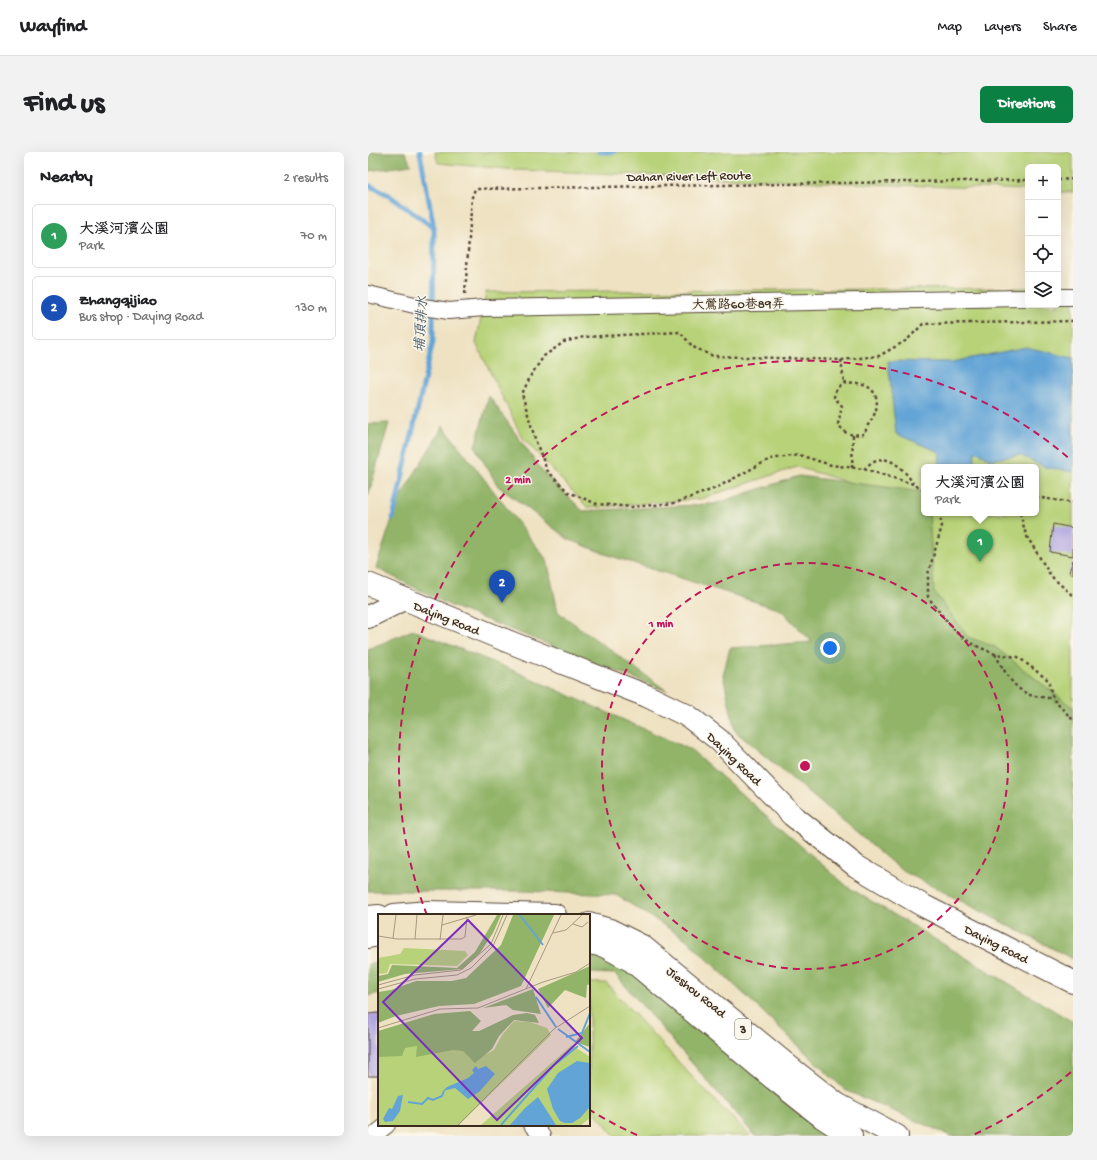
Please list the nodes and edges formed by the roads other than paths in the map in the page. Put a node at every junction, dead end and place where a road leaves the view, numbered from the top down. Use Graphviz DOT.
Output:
graph roads {
  1 [pos="368,294"];
  2 [pos="1061,297"];
  3 [pos="1073,297"];
  4 [pos="1025,298"];
  5 [pos="368,584"];
  6 [pos="404,599"];
  7 [pos="368,617"];
  8 [pos="405,914"];
  9 [pos="513,914"];
  10 [pos="378,916"];
  11 [pos="368,917"];
  12 [pos="590,924"];
  13 [pos="378,935"];
  14 [pos="368,937"];
  15 [pos="590,943"];
  16 [pos="1073,982"];
  17 [pos="386,1126"];
  18 [pos="533,1126"];
  19 [pos="373,1136"];
  20 [pos="542,1136"];
  21 [pos="852,1136"];
  22 [pos="897,1136"];
  1 -- 4 [label="street, 大鶯路60巷89弄"];
  2 -- 3 [label="street"];
  5 -- 6 [label="main road, Daying Road"];
  6 -- 7 [label="main road"];
  6 -- 16 [label="main road, Daying Road"];
  8 -- 9 [label="main road"];
  10 -- 11 [label="main road"];
  12 -- 22 [label="main road, Jieshou Road / 3"];
  13 -- 14 [label="main road"];
  15 -- 21 [label="main road, Jieshou Road / 3"];
  17 -- 19 [label="street"];
  18 -- 20 [label="street"];
}
